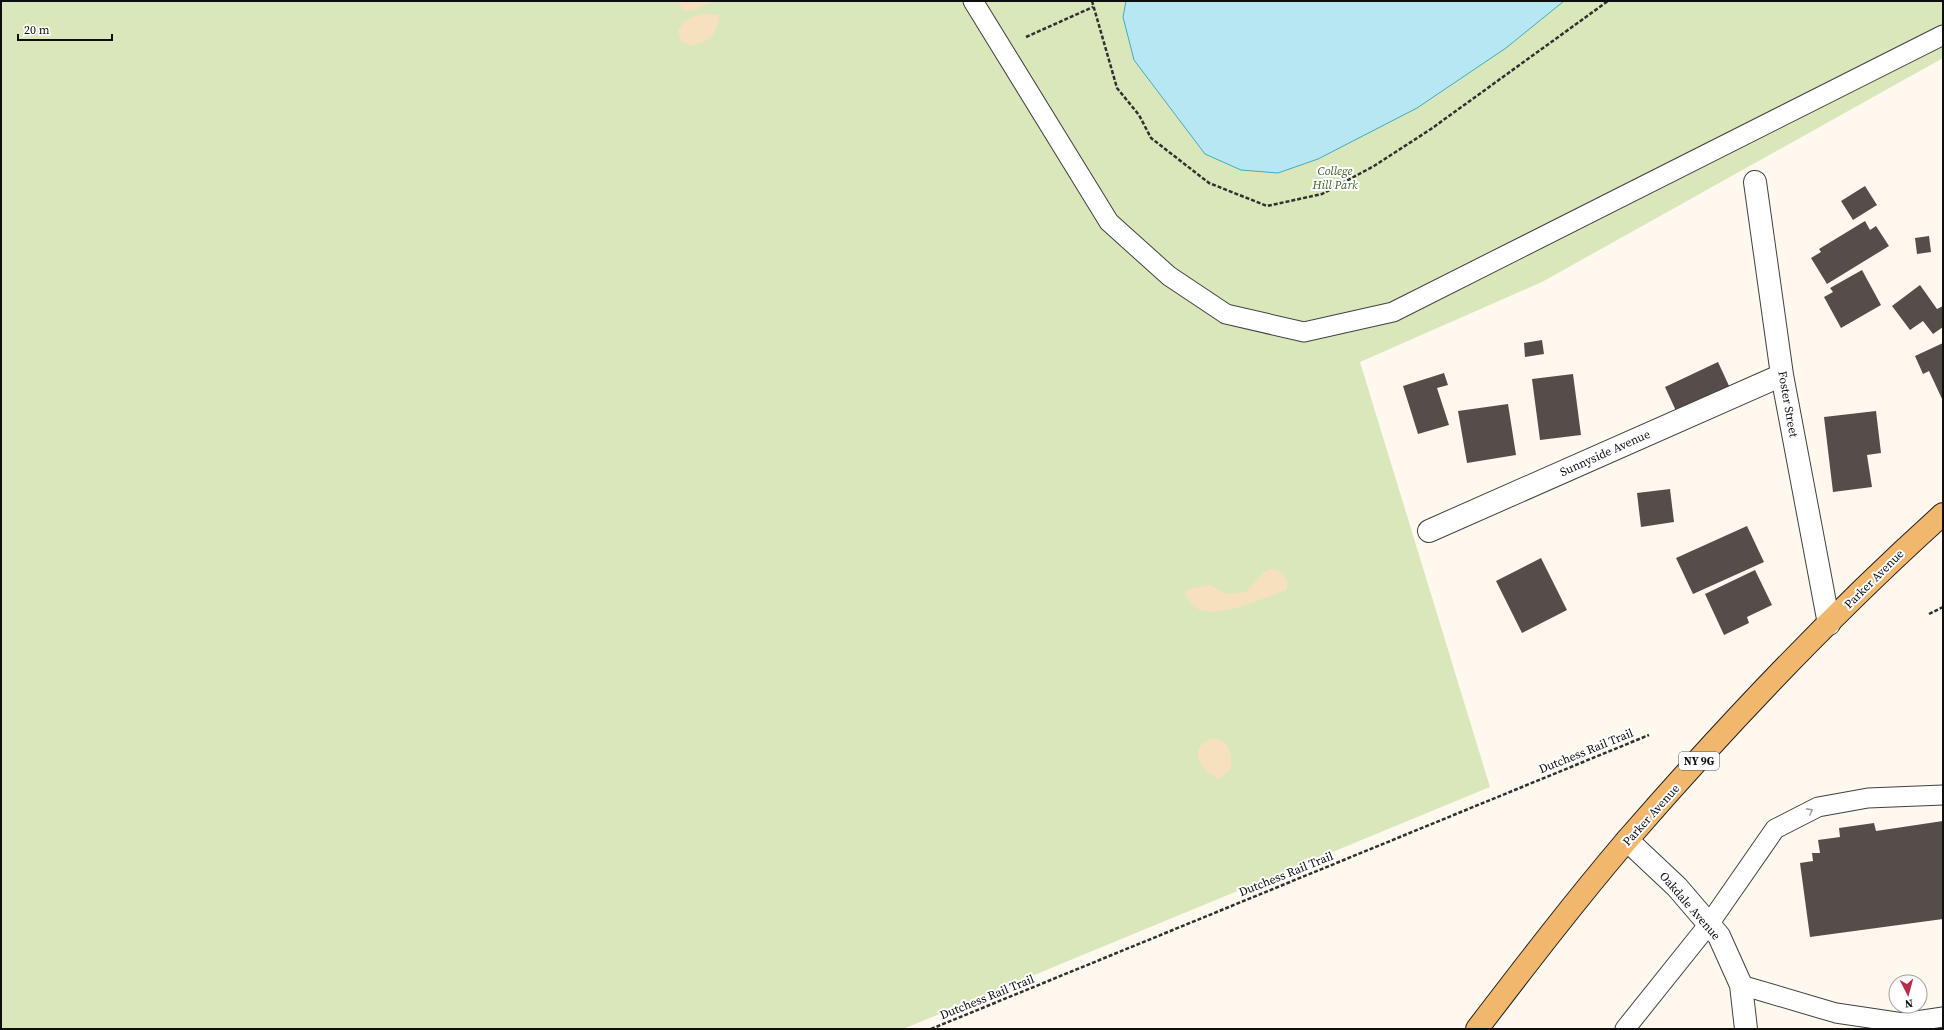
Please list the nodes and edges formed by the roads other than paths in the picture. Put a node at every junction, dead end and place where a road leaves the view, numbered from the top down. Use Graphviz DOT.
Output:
graph roads {
  1 [pos="973,1"];
  2 [pos="1943,35"];
  3 [pos="1755,182"];
  4 [pos="1782,375"];
  5 [pos="1943,514"];
  6 [pos="1429,531"];
  7 [pos="1829,624"];
  8 [pos="1943,795"];
  9 [pos="1627,840"];
  10 [pos="1709,924"];
  11 [pos="1741,985"];
  12 [pos="1943,1017"];
  13 [pos="1477,1029"];
  14 [pos="1625,1029"];
  15 [pos="1746,1029"];
  1 -- 2 [label="lane"];
  3 -- 4 [label="street, Foster Street"];
  4 -- 6 [label="street, Sunnyside Avenue"];
  4 -- 7 [label="street, Foster Street"];
  5 -- 7 [label="main road, Parker Avenue / NY 9G"];
  7 -- 9 [label="main road, Parker Avenue / NY 9G"];
  10 -- 8 [label="lane, one-way"];
  9 -- 10 [label="street, Oakdale Avenue"];
  9 -- 13 [label="main road, Parker Avenue / NY 9G"];
  10 -- 11 [label="street, Oakdale Avenue"];
  10 -- 14 [label="lane"];
  11 -- 12 [label="lane"];
  11 -- 15 [label="street, Oakdale Avenue"];
}
